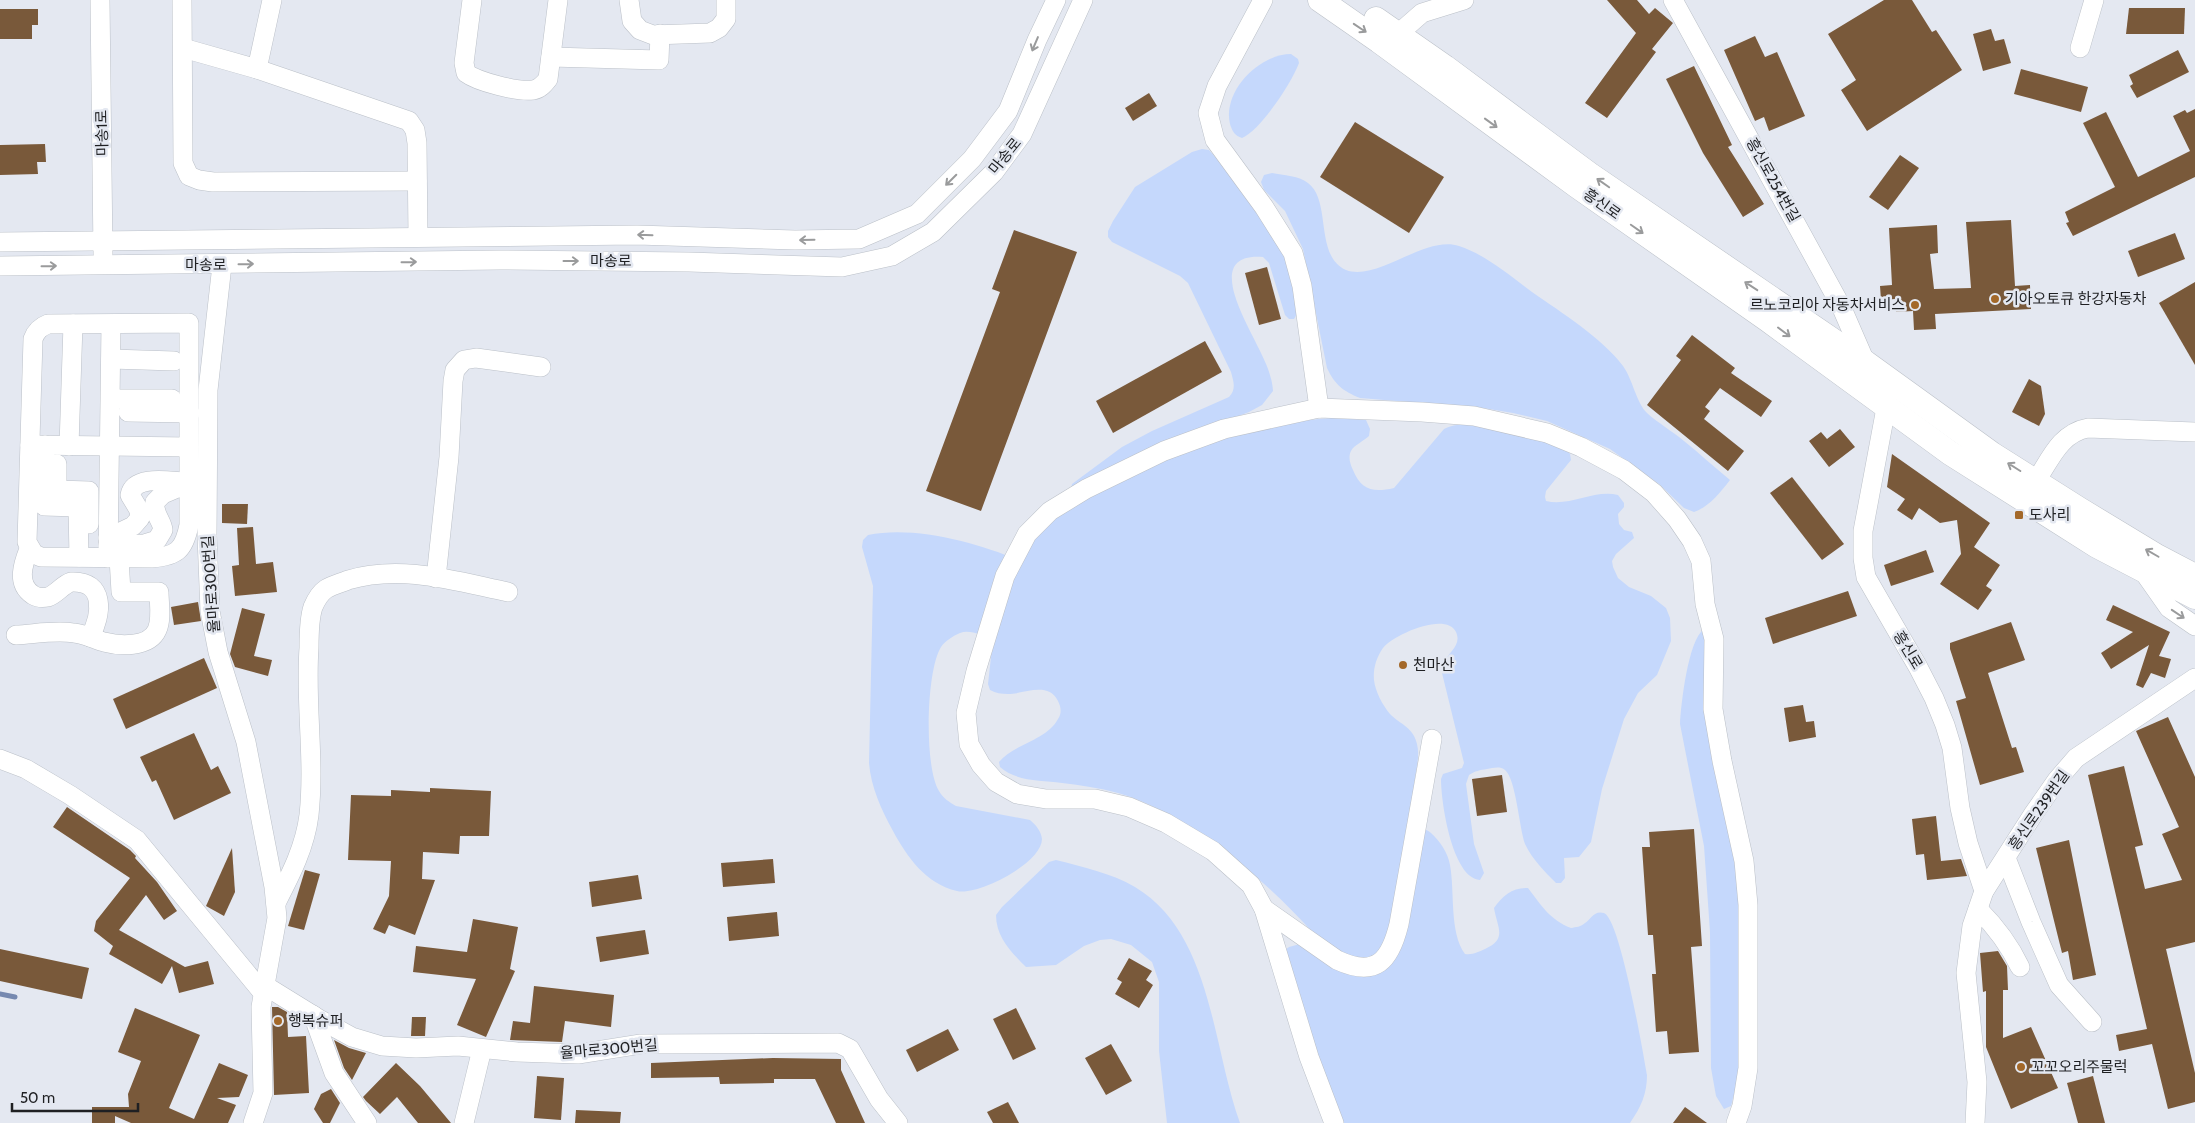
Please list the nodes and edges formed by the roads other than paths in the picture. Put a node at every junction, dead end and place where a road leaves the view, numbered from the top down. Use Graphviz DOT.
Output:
graph roads {
  1 [pos="100,0"];
  2 [pos="182,0"];
  3 [pos="272,0"];
  4 [pos="472,0"];
  5 [pos="558,0"];
  6 [pos="629,0"];
  7 [pos="726,0"];
  8 [pos="1056,0"];
  9 [pos="1083,0"];
  10 [pos="1263,0"];
  11 [pos="1320,0"];
  12 [pos="1349,0"];
  13 [pos="1464,0"];
  14 [pos="1673,0"];
  15 [pos="2094,0"];
  16 [pos="660,34"];
  17 [pos="1398,34"];
  18 [pos="183,48"];
  19 [pos="2080,48"];
  20 [pos="551,56"];
  21 [pos="257,69"];
  22 [pos="417,181"];
  23 [pos="418,237"];
  24 [pos="0,242"];
  25 [pos="103,242"];
  26 [pos="222,264"];
  27 [pos="103,265"];
  28 [pos="0,266"];
  29 [pos="189,323"];
  30 [pos="73,324"];
  31 [pos="111,324"];
  32 [pos="214,325"];
  33 [pos="111,359"];
  34 [pos="174,361"];
  35 [pos="1866,363"];
  36 [pos="541,366"];
  37 [pos="129,372"];
  38 [pos="190,375"];
  39 [pos="111,399"];
  40 [pos="172,399"];
  41 [pos="1320,408"];
  42 [pos="1886,408"];
  43 [pos="128,412"];
  44 [pos="190,413"];
  45 [pos="2195,432"];
  46 [pos="50,445"];
  47 [pos="110,446"];
  48 [pos="189,447"];
  49 [pos="2036,482"];
  50 [pos="189,483"];
  51 [pos="30,549"];
  52 [pos="102,552"];
  53 [pos="2143,571"];
  54 [pos="2195,576"];
  55 [pos="436,578"];
  56 [pos="508,592"];
  57 [pos="2195,597"];
  58 [pos="2195,626"];
  59 [pos="16,634"];
  60 [pos="90,637"];
  61 [pos="2195,678"];
  62 [pos="1432,739"];
  63 [pos="0,760"];
  64 [pos="2006,858"];
  65 [pos="1984,891"];
  66 [pos="276,903"];
  67 [pos="1264,909"];
  68 [pos="1978,909"];
  69 [pos="2020,967"];
  70 [pos="264,989"];
  71 [pos="313,1015"];
  72 [pos="2092,1022"];
  73 [pos="482,1049"];
  74 [pos="253,1123"];
  75 [pos="367,1123"];
  76 [pos="464,1123"];
  77 [pos="898,1123"];
  78 [pos="1334,1123"];
  79 [pos="1736,1123"];
  80 [pos="1975,1123"];
  1 -- 25 [label="street, 마송1로"];
  2 -- 18 [label="street"];
  3 -- 21 [label="street"];
  4 -- 20 [label="street"];
  5 -- 20 [label="street"];
  6 -- 16 [label="street"];
  7 -- 16 [label="street"];
  8 -- 23 [label="street, 마송로, one-way"];
  26 -- 9 [label="street, 마송로, one-way"];
  10 -- 41 [label="street"];
  11 -- 42 [label="main road, 흥신로, one-way"];
  12 -- 17 [label="main road, 흥신로"];
  13 -- 17 [label="street"];
  14 -- 35 [label="street, 흥신로254번길"];
  15 -- 19 [label="street"];
  16 -- 20 [label="street"];
  35 -- 17 [label="main road, 흥신로, one-way"];
  18 -- 21 [label="street"];
  18 -- 22 [label="street"];
  21 -- 22 [label="street"];
  22 -- 23 [label="street"];
  23 -- 25 [label="street, 마송로"];
  24 -- 25 [label="street, 마송로"];
  25 -- 27 [label="street, 마송1로"];
  26 -- 27 [label="street, 마송로"];
  26 -- 32 [label="street, 율마로300번길"];
  28 -- 27 [label="street, 마송로, one-way"];
  29 -- 31 [label="street"];
  29 -- 32 [label="street"];
  29 -- 38 [label="street"];
  30 -- 31 [label="street"];
  30 -- 46 [label="street"];
  30 -- 46 [label="street"];
  31 -- 33 [label="street"];
  32 -- 66 [label="street, 율마로300번길"];
  33 -- 34 [label="street"];
  33 -- 39 [label="street"];
  35 -- 42 [label="street"];
  49 -- 35 [label="main road, 흥신로, one-way"];
  36 -- 55 [label="street"];
  37 -- 38 [label="street"];
  38 -- 44 [label="street"];
  39 -- 40 [label="street"];
  39 -- 47 [label="street"];
  41 -- 67 [label="street"];
  41 -- 79 [label="street"];
  42 -- 53 [label="main road, 흥신로"];
  42 -- 65 [label="street, 흥신로"];
  43 -- 44 [label="street"];
  44 -- 48 [label="street"];
  45 -- 49 [label="street"];
  46 -- 47 [label="street"];
  46 -- 51 [label="street"];
  46 -- 52 [label="street"];
  47 -- 48 [label="street"];
  47 -- 52 [label="street"];
  48 -- 50 [label="street"];
  54 -- 49 [label="main road, 흥신로, one-way"];
  50 -- 52 [label="street"];
  50 -- 52 [label="street"];
  50 -- 52 [label="street"];
  51 -- 52 [label="street"];
  51 -- 60 [label="street"];
  52 -- 60 [label="street"];
  53 -- 57 [label="main road, 흥신로"];
  53 -- 58 [label="street, one-way"];
  55 -- 56 [label="street"];
  55 -- 66 [label="street"];
  59 -- 60 [label="street"];
  61 -- 64 [label="street, 흥신로239번길"];
  62 -- 67 [label="street"];
  63 -- 70 [label="street, 율마로300번길"];
  64 -- 65 [label="street, 흥신로239번길"];
  64 -- 72 [label="street"];
  65 -- 68 [label="street, 흥신로239번길"];
  66 -- 70 [label="street, 율마로300번길"];
  67 -- 78 [label="street"];
  68 -- 69 [label="street"];
  68 -- 80 [label="street, 흥신로239번길"];
  70 -- 71 [label="street, 율마로300번길"];
  70 -- 74 [label="street, 율마로300번길"];
  71 -- 73 [label="street, 율마로300번길"];
  71 -- 75 [label="street"];
  73 -- 76 [label="street"];
  73 -- 77 [label="street, 율마로300번길"];
}
